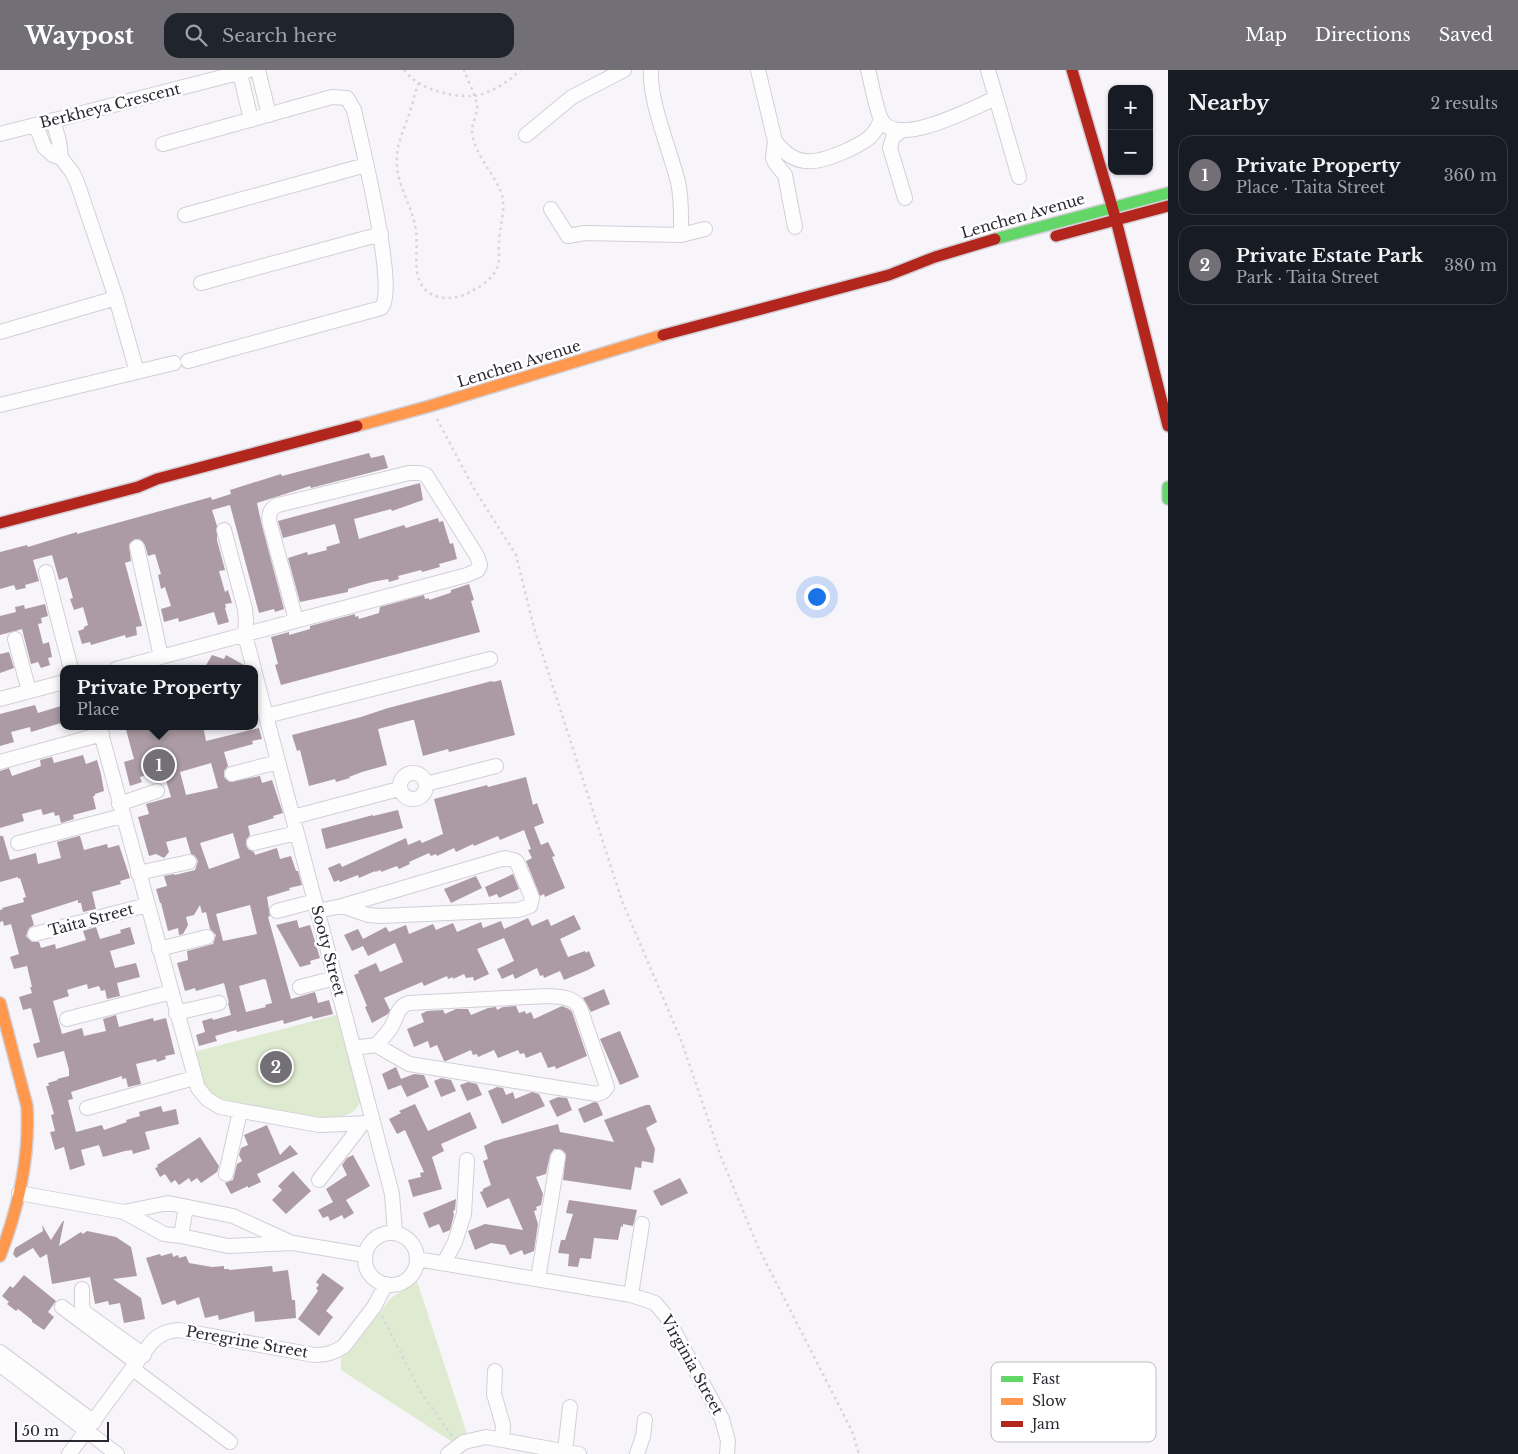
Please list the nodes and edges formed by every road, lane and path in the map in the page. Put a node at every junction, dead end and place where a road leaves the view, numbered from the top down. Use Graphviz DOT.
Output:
graph roads {
  1 [pos="258,70"];
  2 [pos="404,70"];
  3 [pos="464,70"];
  4 [pos="520,70"];
  5 [pos="624,70"];
  6 [pos="651,70"];
  7 [pos="758,70"];
  8 [pos="868,70"];
  9 [pos="988,70"];
  10 [pos="1072,70"];
  11 [pos="1081,70"];
  12 [pos="245,71"];
  13 [pos="419,83"];
  14 [pos="474,96"];
  15 [pos="996,98"];
  16 [pos="269,115"];
  17 [pos="881,119"];
  18 [pos="52,120"];
  19 [pos="251,120"];
  20 [pos="36,125"];
  21 [pos="901,131"];
  22 [pos="0,134"];
  23 [pos="526,135"];
  24 [pos="867,140"];
  25 [pos="775,141"];
  26 [pos="163,144"];
  27 [pos="890,148"];
  28 [pos="1108,154"];
  29 [pos="61,158"];
  30 [pos="798,160"];
  31 [pos="366,165"];
  32 [pos="785,175"];
  33 [pos="1114,175"];
  34 [pos="1019,177"];
  35 [pos="1168,193"];
  36 [pos="1121,195"];
  37 [pos="905,198"];
  38 [pos="1112,206"];
  39 [pos="1168,206"];
  40 [pos="551,209"];
  41 [pos="185,215"];
  42 [pos="1116,220"];
  43 [pos="1129,222"];
  44 [pos="795,227"];
  45 [pos="705,228"];
  46 [pos="381,234"];
  47 [pos="680,236"];
  48 [pos="1048,238"];
  49 [pos="1134,245"];
  50 [pos="981,255"];
  51 [pos="889,276"];
  52 [pos="201,283"];
  53 [pos="116,298"];
  54 [pos="0,332"];
  55 [pos="188,361"];
  56 [pos="174,363"];
  57 [pos="137,372"];
  58 [pos="1168,394"];
  59 [pos="0,406"];
  60 [pos="430,406"];
  61 [pos="1168,426"];
  62 [pos="157,479"];
  63 [pos="1168,487"];
  64 [pos="1168,499"];
  65 [pos="0,512"];
  66 [pos="0,523"];
  67 [pos="224,530"];
  68 [pos="137,546"];
  69 [pos="46,572"];
  70 [pos="296,620"];
  71 [pos="245,635"];
  72 [pos="15,639"];
  73 [pos="161,657"];
  74 [pos="490,659"];
  75 [pos="70,665"];
  76 [pos="131,665"];
  77 [pos="253,665"];
  78 [pos="60,683"];
  79 [pos="258,685"];
  80 [pos="29,691"];
  81 [pos="0,699"];
  82 [pos="266,716"];
  83 [pos="100,730"];
  84 [pos="0,762"];
  85 [pos="278,762"];
  86 [pos="496,766"];
  87 [pos="232,774"];
  88 [pos="157,791"];
  89 [pos="121,810"];
  90 [pos="293,817"];
  91 [pos="297,833"];
  92 [pos="18,843"];
  93 [pos="254,843"];
  94 [pos="189,862"];
  95 [pos="138,873"];
  96 [pos="147,905"];
  97 [pos="316,906"];
  98 [pos="342,906"];
  99 [pos="277,911"];
  100 [pos="35,934"];
  101 [pos="207,937"];
  102 [pos="159,949"];
  103 [pos="335,978"];
  104 [pos="300,987"];
  105 [pos="171,992"];
  106 [pos="0,1003"];
  107 [pos="219,1003"];
  108 [pos="176,1013"];
  109 [pos="67,1019"];
  110 [pos="376,1045"];
  111 [pos="353,1048"];
  112 [pos="194,1078"];
  113 [pos="87,1108"];
  114 [pos="240,1111"];
  115 [pos="368,1123"];
  116 [pos="558,1157"];
  117 [pos="467,1160"];
  118 [pos="226,1174"];
  119 [pos="320,1180"];
  120 [pos="19,1193"];
  121 [pos="560,1194"];
  122 [pos="186,1207"];
  123 [pos="124,1212"];
  124 [pos="642,1224"];
  125 [pos="396,1233"];
  126 [pos="181,1236"];
  127 [pos="293,1243"];
  128 [pos="365,1255"];
  129 [pos="0,1256"];
  130 [pos="417,1259"];
  131 [pos="444,1263"];
  132 [pos="542,1280"];
  133 [pos="386,1284"];
  134 [pos="82,1289"];
  135 [pos="631,1295"];
  136 [pos="62,1307"];
  137 [pos="374,1307"];
  138 [pos="0,1352"];
  139 [pos="138,1362"];
  140 [pos="3,1367"];
  141 [pos="495,1371"];
  142 [pos="570,1408"];
  143 [pos="645,1420"];
  144 [pos="88,1430"];
  145 [pos="502,1440"];
  146 [pos="230,1442"];
  147 [pos="459,1445"];
  148 [pos="541,1451"];
  149 [pos="565,1452"];
  150 [pos="69,1454"];
  151 [pos="104,1454"];
  152 [pos="117,1454"];
  153 [pos="448,1454"];
  154 [pos="579,1454"];
  155 [pos="636,1454"];
  156 [pos="727,1454"];
  157 [pos="859,1454"];
  1 -- 16 [label="street"];
  2 -- 13 [label="path"];
  3 -- 14 [label="path"];
  4 -- 14 [label="path"];
  5 -- 23 [label="street"];
  6 -- 47 [label="street"];
  7 -- 25 [label="street"];
  8 -- 17 [label="street"];
  9 -- 15 [label="street"];
  10 -- 38 [label="main road"];
  11 -- 28 [label="main road"];
  12 -- 18 [label="street, Berkheya Crescent"];
  12 -- 19 [label="street"];
  13 -- 14 [label="path"];
  13 -- 14 [label="path"];
  15 -- 21 [label="street"];
  15 -- 34 [label="street"];
  16 -- 19 [label="street"];
  16 -- 31 [label="street"];
  17 -- 21 [label="street"];
  17 -- 24 [label="street"];
  18 -- 20 [label="street, Berkheya Crescent"];
  18 -- 29 [label="street"];
  19 -- 26 [label="street"];
  20 -- 22 [label="street, Berkheya Crescent"];
  20 -- 29 [label="street"];
  21 -- 27 [label="street"];
  24 -- 27 [label="street"];
  24 -- 30 [label="street"];
  25 -- 30 [label="street"];
  25 -- 32 [label="street"];
  27 -- 37 [label="street"];
  29 -- 53 [label="street"];
  30 -- 32 [label="street"];
  31 -- 41 [label="street"];
  31 -- 46 [label="street"];
  32 -- 44 [label="street"];
  33 -- 36 [label="main road"];
  35 -- 36 [label="main road, Lenchen Avenue"];
  36 -- 38 [label="main road, Lenchen Avenue"];
  36 -- 43 [label="main road"];
  38 -- 42 [label="main road"];
  38 -- 51 [label="main road, Lenchen Avenue"];
  39 -- 43 [label="main road, Lenchen Avenue"];
  40 -- 47 [label="street"];
  42 -- 43 [label="main road, Lenchen Avenue"];
  42 -- 48 [label="main road, Lenchen Avenue"];
  42 -- 61 [label="main road"];
  45 -- 47 [label="street"];
  46 -- 52 [label="street"];
  46 -- 55 [label="street"];
  49 -- 58 [label="main road"];
  50 -- 51 [label="main road, Lenchen Avenue"];
  51 -- 60 [label="main road, Lenchen Avenue"];
  53 -- 54 [label="street"];
  53 -- 57 [label="street"];
  56 -- 57 [label="street"];
  57 -- 59 [label="street"];
  60 -- 62 [label="main road, Lenchen Avenue"];
  60 -- 157 [label="path"];
  62 -- 65 [label="main road, Lenchen Avenue"];
  62 -- 66 [label="main road, Lenchen Avenue"];
  63 -- 64 [label="main road"];
  67 -- 71 [label="street, Sooty Street"];
  68 -- 73 [label="street"];
  69 -- 75 [label="street"];
  70 -- 70 [label="street"];
  70 -- 71 [label="street"];
  71 -- 73 [label="street"];
  71 -- 77 [label="street, Sooty Street"];
  72 -- 80 [label="street"];
  73 -- 76 [label="street"];
  74 -- 82 [label="street"];
  78 -- 80 [label="street"];
  79 -- 82 [label="street, Sooty Street"];
  80 -- 81 [label="street"];
  82 -- 85 [label="street, Sooty Street"];
  83 -- 84 [label="street"];
  83 -- 89 [label="street, Taita Street"];
  85 -- 87 [label="street"];
  85 -- 90 [label="street, Sooty Street"];
  86 -- 90 [label="street"];
  88 -- 89 [label="street"];
  89 -- 92 [label="street"];
  89 -- 95 [label="street, Taita Street"];
  90 -- 91 [label="street, Sooty Street"];
  91 -- 93 [label="street"];
  91 -- 97 [label="street, Sooty Street"];
  94 -- 95 [label="street"];
  95 -- 96 [label="street, Taita Street"];
  96 -- 100 [label="street, Taita Street"];
  96 -- 102 [label="street, Taita Street"];
  97 -- 98 [label="street"];
  97 -- 99 [label="street"];
  97 -- 103 [label="street, Sooty Street"];
  98 -- 98 [label="street"];
  101 -- 102 [label="street"];
  102 -- 105 [label="street, Taita Street"];
  103 -- 104 [label="street"];
  103 -- 111 [label="street, Sooty Street"];
  105 -- 108 [label="street, Taita Street"];
  105 -- 109 [label="street"];
  106 -- 120 [label="main road"];
  107 -- 108 [label="street"];
  108 -- 112 [label="street, Taita Street"];
  110 -- 110 [label="street"];
  110 -- 111 [label="street"];
  111 -- 115 [label="street, Sooty Street"];
  112 -- 113 [label="street"];
  112 -- 114 [label="street, Taita Street"];
  114 -- 115 [label="street, Taita Street"];
  114 -- 118 [label="street"];
  115 -- 119 [label="street"];
  115 -- 125 [label="street, Sooty Street"];
  116 -- 132 [label="street"];
  117 -- 131 [label="street"];
  120 -- 123 [label="street"];
  120 -- 129 [label="main road"];
  121 -- 132 [label="street"];
  122 -- 123 [label="street"];
  122 -- 126 [label="street"];
  122 -- 127 [label="street"];
  123 -- 126 [label="street"];
  124 -- 135 [label="street"];
  125 -- 128 [label="street"];
  125 -- 130 [label="street"];
  126 -- 127 [label="street"];
  127 -- 128 [label="street"];
  128 -- 133 [label="street"];
  130 -- 131 [label="street, Virginia Street"];
  130 -- 133 [label="street"];
  131 -- 132 [label="street, Virginia Street"];
  132 -- 135 [label="street, Virginia Street"];
  133 -- 137 [label="street, Peregrine Street"];
  134 -- 139 [label="street"];
  135 -- 156 [label="street, Virginia Street"];
  136 -- 139 [label="street"];
  137 -- 139 [label="street, Peregrine Street"];
  137 -- 147 [label="path"];
  138 -- 144 [label="street"];
  139 -- 144 [label="street, Peregrine Street"];
  139 -- 146 [label="street"];
  140 -- 144 [label="street"];
  141 -- 145 [label="street"];
  142 -- 149 [label="street"];
  143 -- 155 [label="street"];
  144 -- 150 [label="street, Peregrine Street"];
  144 -- 151 [label="street"];
  144 -- 152 [label="street"];
  145 -- 147 [label="street"];
  145 -- 148 [label="street"];
  147 -- 153 [label="street"];
  148 -- 149 [label="street"];
  149 -- 154 [label="street"];
}
